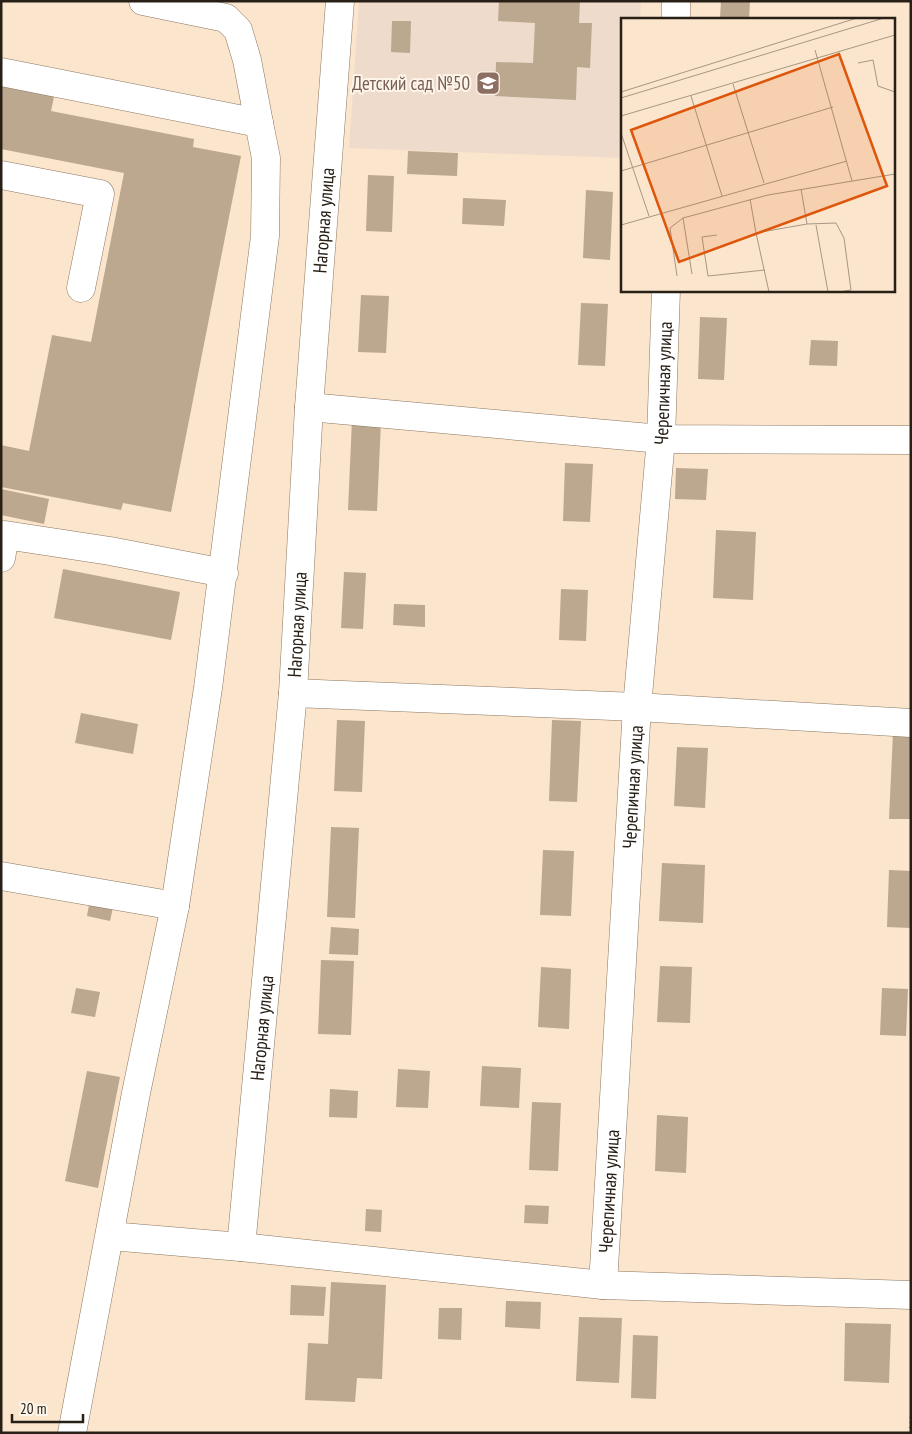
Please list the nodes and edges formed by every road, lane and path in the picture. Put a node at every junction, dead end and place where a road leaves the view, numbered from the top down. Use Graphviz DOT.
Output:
graph roads {
  1 [pos="143,1"];
  2 [pos="340,1"];
  3 [pos="676,1"];
  4 [pos="676,18"];
  5 [pos="1,72"];
  6 [pos="259,123"];
  7 [pos="1,175"];
  8 [pos="81,288"];
  9 [pos="666,291"];
  10 [pos="309,407"];
  11 [pos="661,439"];
  12 [pos="911,440"];
  13 [pos="3,542"];
  14 [pos="224,573"];
  15 [pos="293,693"];
  16 [pos="637,706"];
  17 [pos="911,723"];
  18 [pos="1,876"];
  19 [pos="175,906"];
  20 [pos="110,1236"];
  21 [pos="241,1247"];
  22 [pos="603,1285"];
  23 [pos="911,1295"];
  24 [pos="911,1416"];
  25 [pos="72,1433"];
  26 [pos="910,1433"];
  1 -- 6 [label="street"];
  2 -- 10 [label="street, Нагорная улица"];
  3 -- 4 [label="street"];
  5 -- 6 [label="street"];
  6 -- 14 [label="street"];
  7 -- 8 [label="street"];
  9 -- 11 [label="street, Черепичная улица"];
  10 -- 11 [label="street"];
  10 -- 15 [label="street, Нагорная улица"];
  11 -- 12 [label="street"];
  11 -- 16 [label="street, Черепичная улица"];
  13 -- 14 [label="street"];
  14 -- 19 [label="street"];
  15 -- 16 [label="street"];
  15 -- 21 [label="street, Нагорная улица"];
  16 -- 17 [label="street"];
  16 -- 22 [label="street, Черепичная улица"];
  18 -- 19 [label="street"];
  19 -- 20 [label="street"];
  20 -- 21 [label="street"];
  20 -- 25 [label="street"];
  21 -- 22 [label="street"];
  22 -- 23 [label="street"];
  24 -- 26 [label="path"];
}
